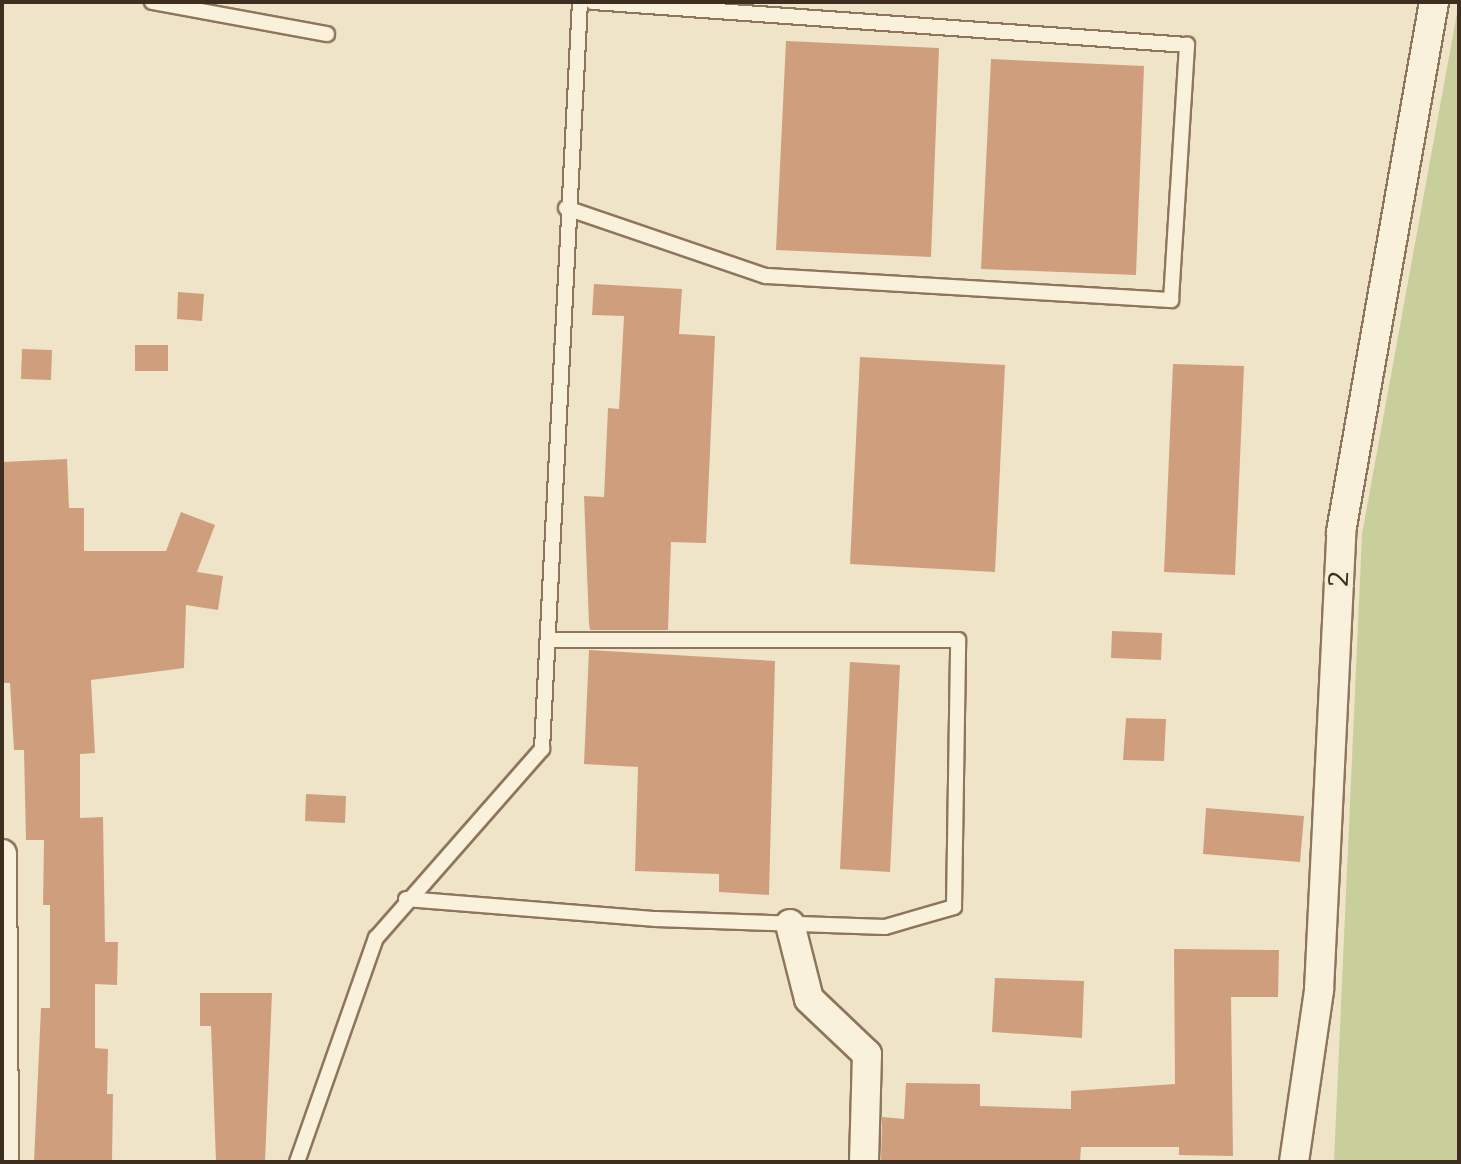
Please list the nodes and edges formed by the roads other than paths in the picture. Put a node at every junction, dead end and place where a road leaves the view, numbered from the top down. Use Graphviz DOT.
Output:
graph roads {
  1 [pos="152,2"];
  2 [pos="580,2"];
  3 [pos="593,2"];
  4 [pos="1434,2"];
  5 [pos="327,34"];
  6 [pos="566,208"];
  7 [pos="550,640"];
  8 [pos="2,854"];
  9 [pos="406,899"];
  10 [pos="790,924"];
  11 [pos="4,1003"];
  12 [pos="4,1162"];
  13 [pos="297,1162"];
  14 [pos="864,1162"];
  15 [pos="1294,1162"];
  1 -- 5 [label="lane"];
  2 -- 6 [label="lane"];
  3 -- 6 [label="lane"];
  4 -- 15 [label="street, 2"];
  6 -- 7 [label="lane"];
  7 -- 9 [label="lane"];
  7 -- 10 [label="lane"];
  8 -- 11 [label="street"];
  9 -- 10 [label="lane"];
  9 -- 13 [label="lane"];
  10 -- 14 [label="street"];
  11 -- 12 [label="street"];
}
